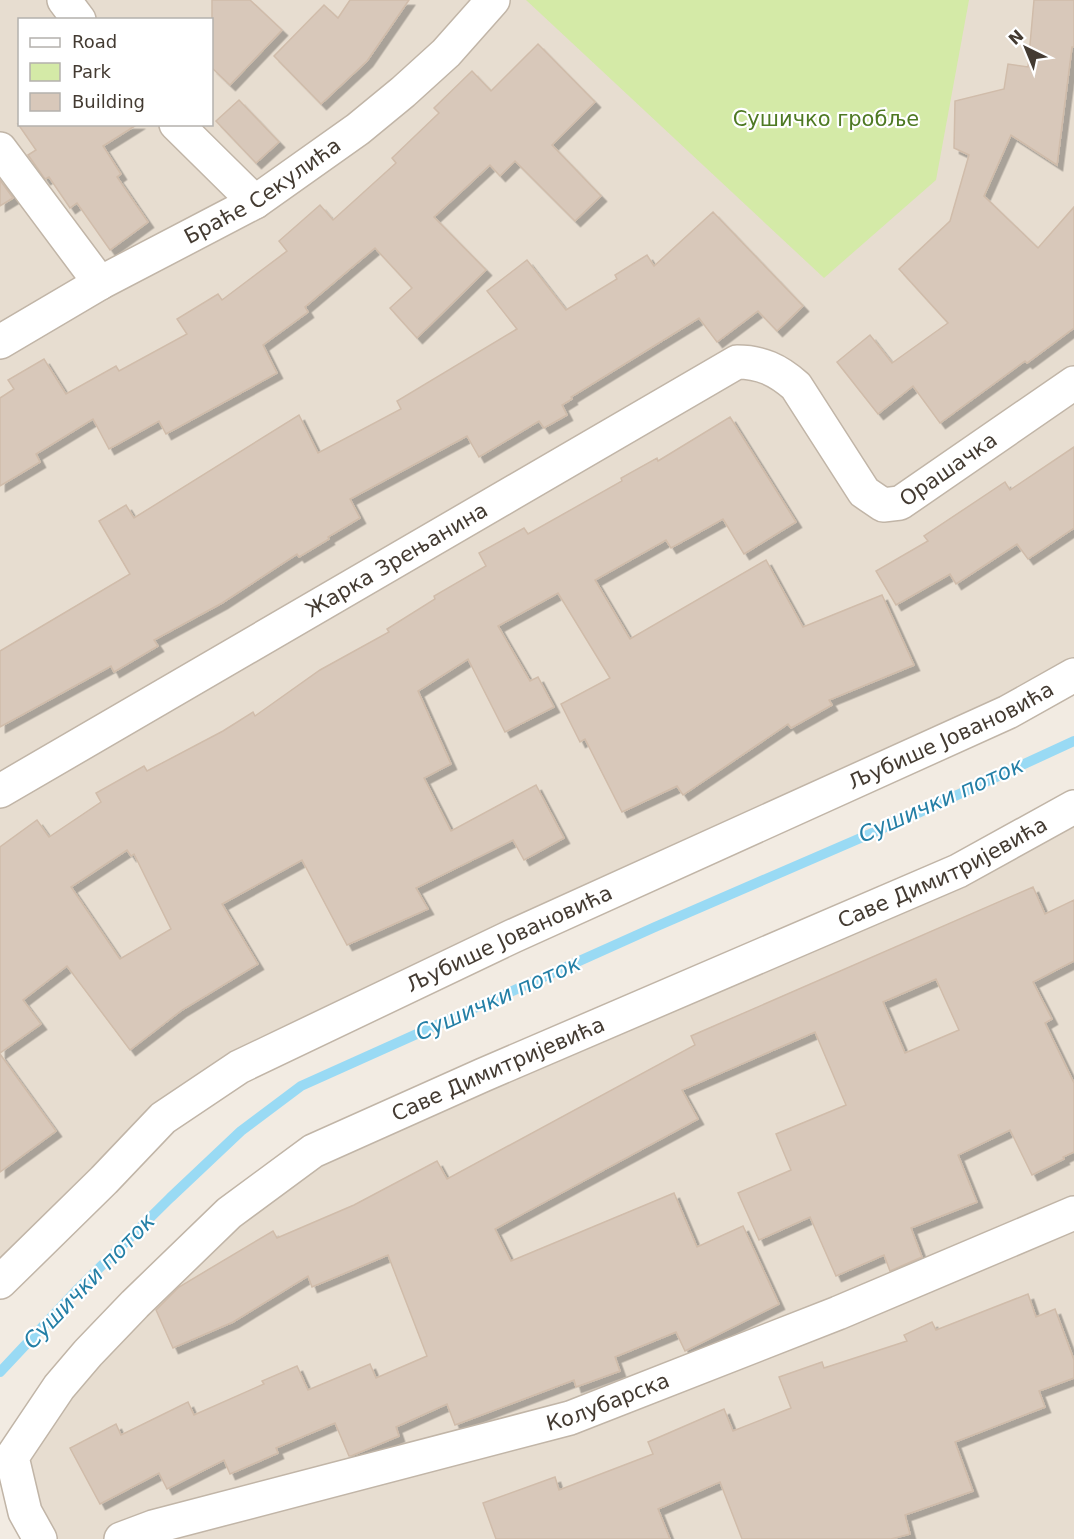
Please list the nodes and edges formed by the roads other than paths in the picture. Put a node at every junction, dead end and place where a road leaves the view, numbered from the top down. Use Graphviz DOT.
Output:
graph roads {
  1 [pos="64,0"];
  2 [pos="493,0"];
  3 [pos="78,18"];
  4 [pos="178,126"];
  5 [pos="0,149"];
  6 [pos="255,202"];
  7 [pos="100,283"];
  8 [pos="0,342"];
  9 [pos="1074,382"];
  10 [pos="796,386"];
  11 [pos="1074,675"];
  12 [pos="0,791"];
  13 [pos="1074,807"];
  14 [pos="1074,1213"];
  15 [pos="0,1282"];
  16 [pos="12,1457"];
  17 [pos="0,1491"];
  18 [pos="40,1539"];
  19 [pos="121,1539"];
  1 -- 3 [label="street"];
  2 -- 6 [label="street, Браће Секулића"];
  4 -- 6 [label="street"];
  5 -- 7 [label="street"];
  6 -- 7 [label="street, Браће Секулића"];
  7 -- 8 [label="street, Браће Секулића"];
  9 -- 10 [label="street, Орашачка"];
  10 -- 12 [label="street, Жарка Зрењанина"];
  11 -- 15 [label="street, Љубише Јовановића"];
  13 -- 16 [label="street, Саве Димитријевића"];
  14 -- 19 [label="street, Колубарска"];
  16 -- 17 [label="street, Саве Димитријевића"];
  16 -- 18 [label="street"];
}
